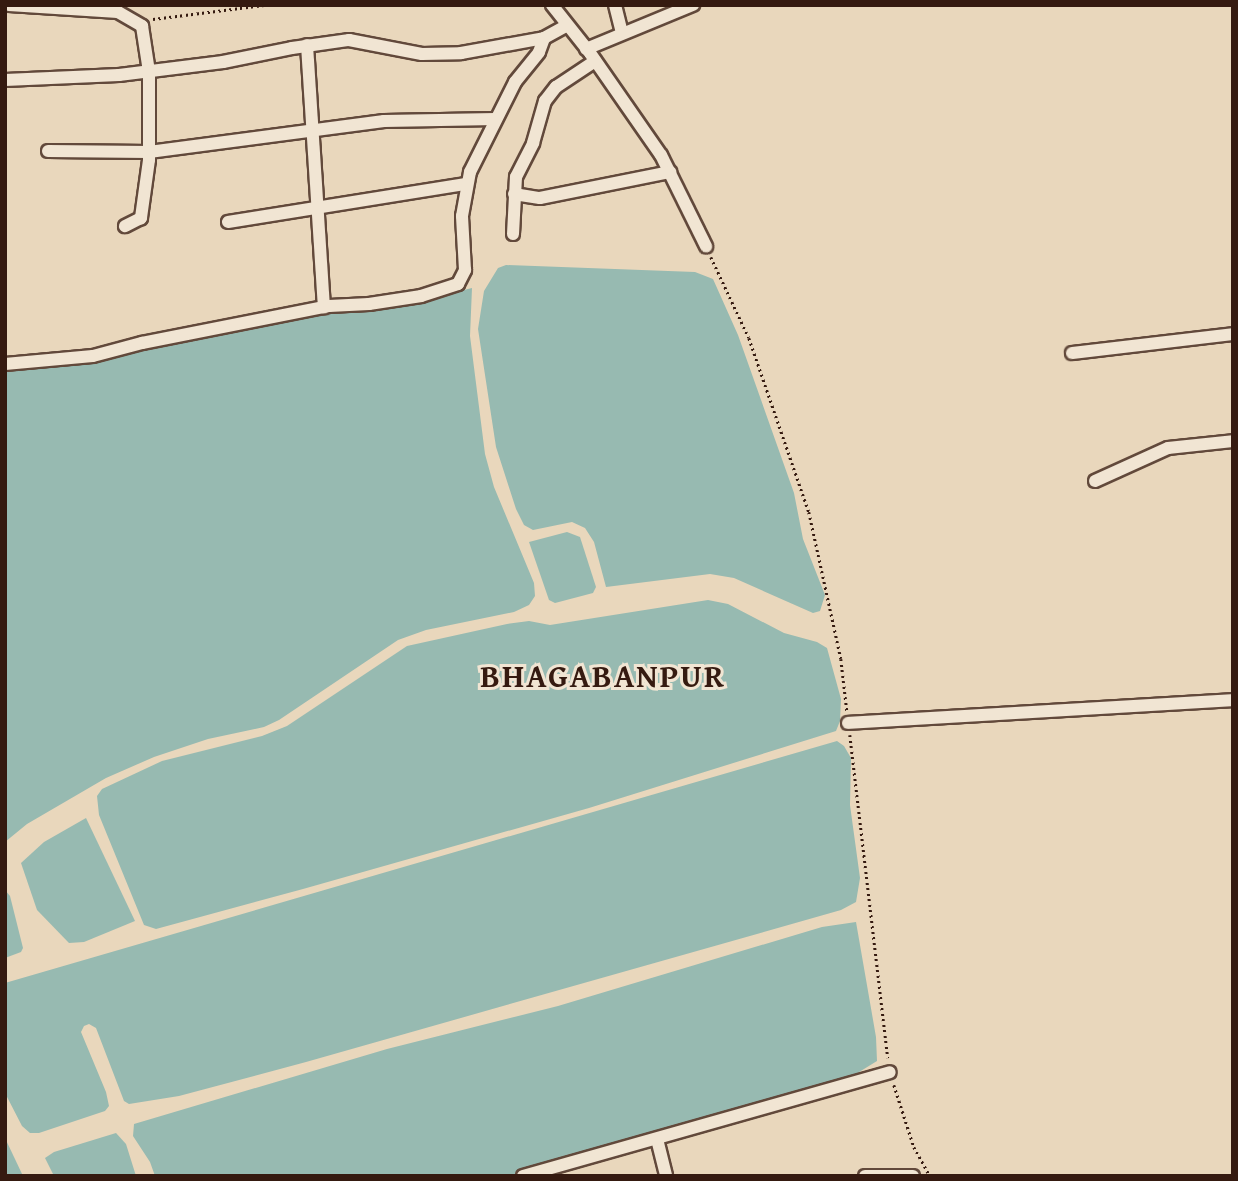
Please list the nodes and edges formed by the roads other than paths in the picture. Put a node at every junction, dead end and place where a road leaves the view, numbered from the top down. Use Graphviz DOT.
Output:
graph roads {
  1 [pos="9,5"];
  2 [pos="552,5"];
  3 [pos="615,5"];
  4 [pos="692,5"];
  5 [pos="657,12"];
  6 [pos="566,26"];
  7 [pos="622,33"];
  8 [pos="544,38"];
  9 [pos="307,46"];
  10 [pos="586,49"];
  11 [pos="595,61"];
  12 [pos="149,72"];
  13 [pos="5,80"];
  14 [pos="496,119"];
  15 [pos="312,130"];
  16 [pos="48,151"];
  17 [pos="149,152"];
  18 [pos="670,172"];
  19 [pos="466,184"];
  20 [pos="514,194"];
  21 [pos="318,208"];
  22 [pos="228,222"];
  23 [pos="125,226"];
  24 [pos="513,234"];
  25 [pos="706,246"];
  26 [pos="324,307"];
  27 [pos="1233,334"];
  28 [pos="1072,353"];
  29 [pos="5,364"];
  30 [pos="1233,442"];
  31 [pos="1095,481"];
  32 [pos="1233,700"];
  33 [pos="848,723"];
  34 [pos="890,1072"];
  35 [pos="657,1139"];
  36 [pos="523,1176"];
  37 [pos="666,1176"];
  38 [pos="864,1176"];
  39 [pos="913,1176"];
  1 -- 12 [label="street"];
  2 -- 6 [label="street"];
  3 -- 7 [label="street"];
  4 -- 5 [label="street"];
  5 -- 7 [label="street"];
  6 -- 8 [label="street"];
  6 -- 10 [label="street"];
  7 -- 10 [label="street"];
  8 -- 9 [label="street"];
  8 -- 14 [label="street"];
  9 -- 12 [label="street"];
  9 -- 15 [label="street"];
  10 -- 11 [label="street"];
  11 -- 18 [label="street"];
  11 -- 20 [label="street"];
  12 -- 13 [label="street"];
  12 -- 17 [label="street"];
  14 -- 15 [label="street"];
  14 -- 19 [label="street"];
  15 -- 17 [label="street"];
  15 -- 21 [label="street"];
  16 -- 17 [label="street"];
  17 -- 23 [label="street"];
  18 -- 20 [label="street"];
  18 -- 25 [label="street"];
  19 -- 21 [label="street"];
  19 -- 26 [label="street"];
  20 -- 24 [label="street"];
  21 -- 22 [label="street"];
  21 -- 26 [label="street"];
  26 -- 29 [label="street"];
  27 -- 28 [label="street"];
  30 -- 31 [label="street"];
  32 -- 33 [label="street"];
  34 -- 35 [label="street"];
  35 -- 36 [label="street"];
  35 -- 37 [label="street"];
  38 -- 39 [label="street"];
}
